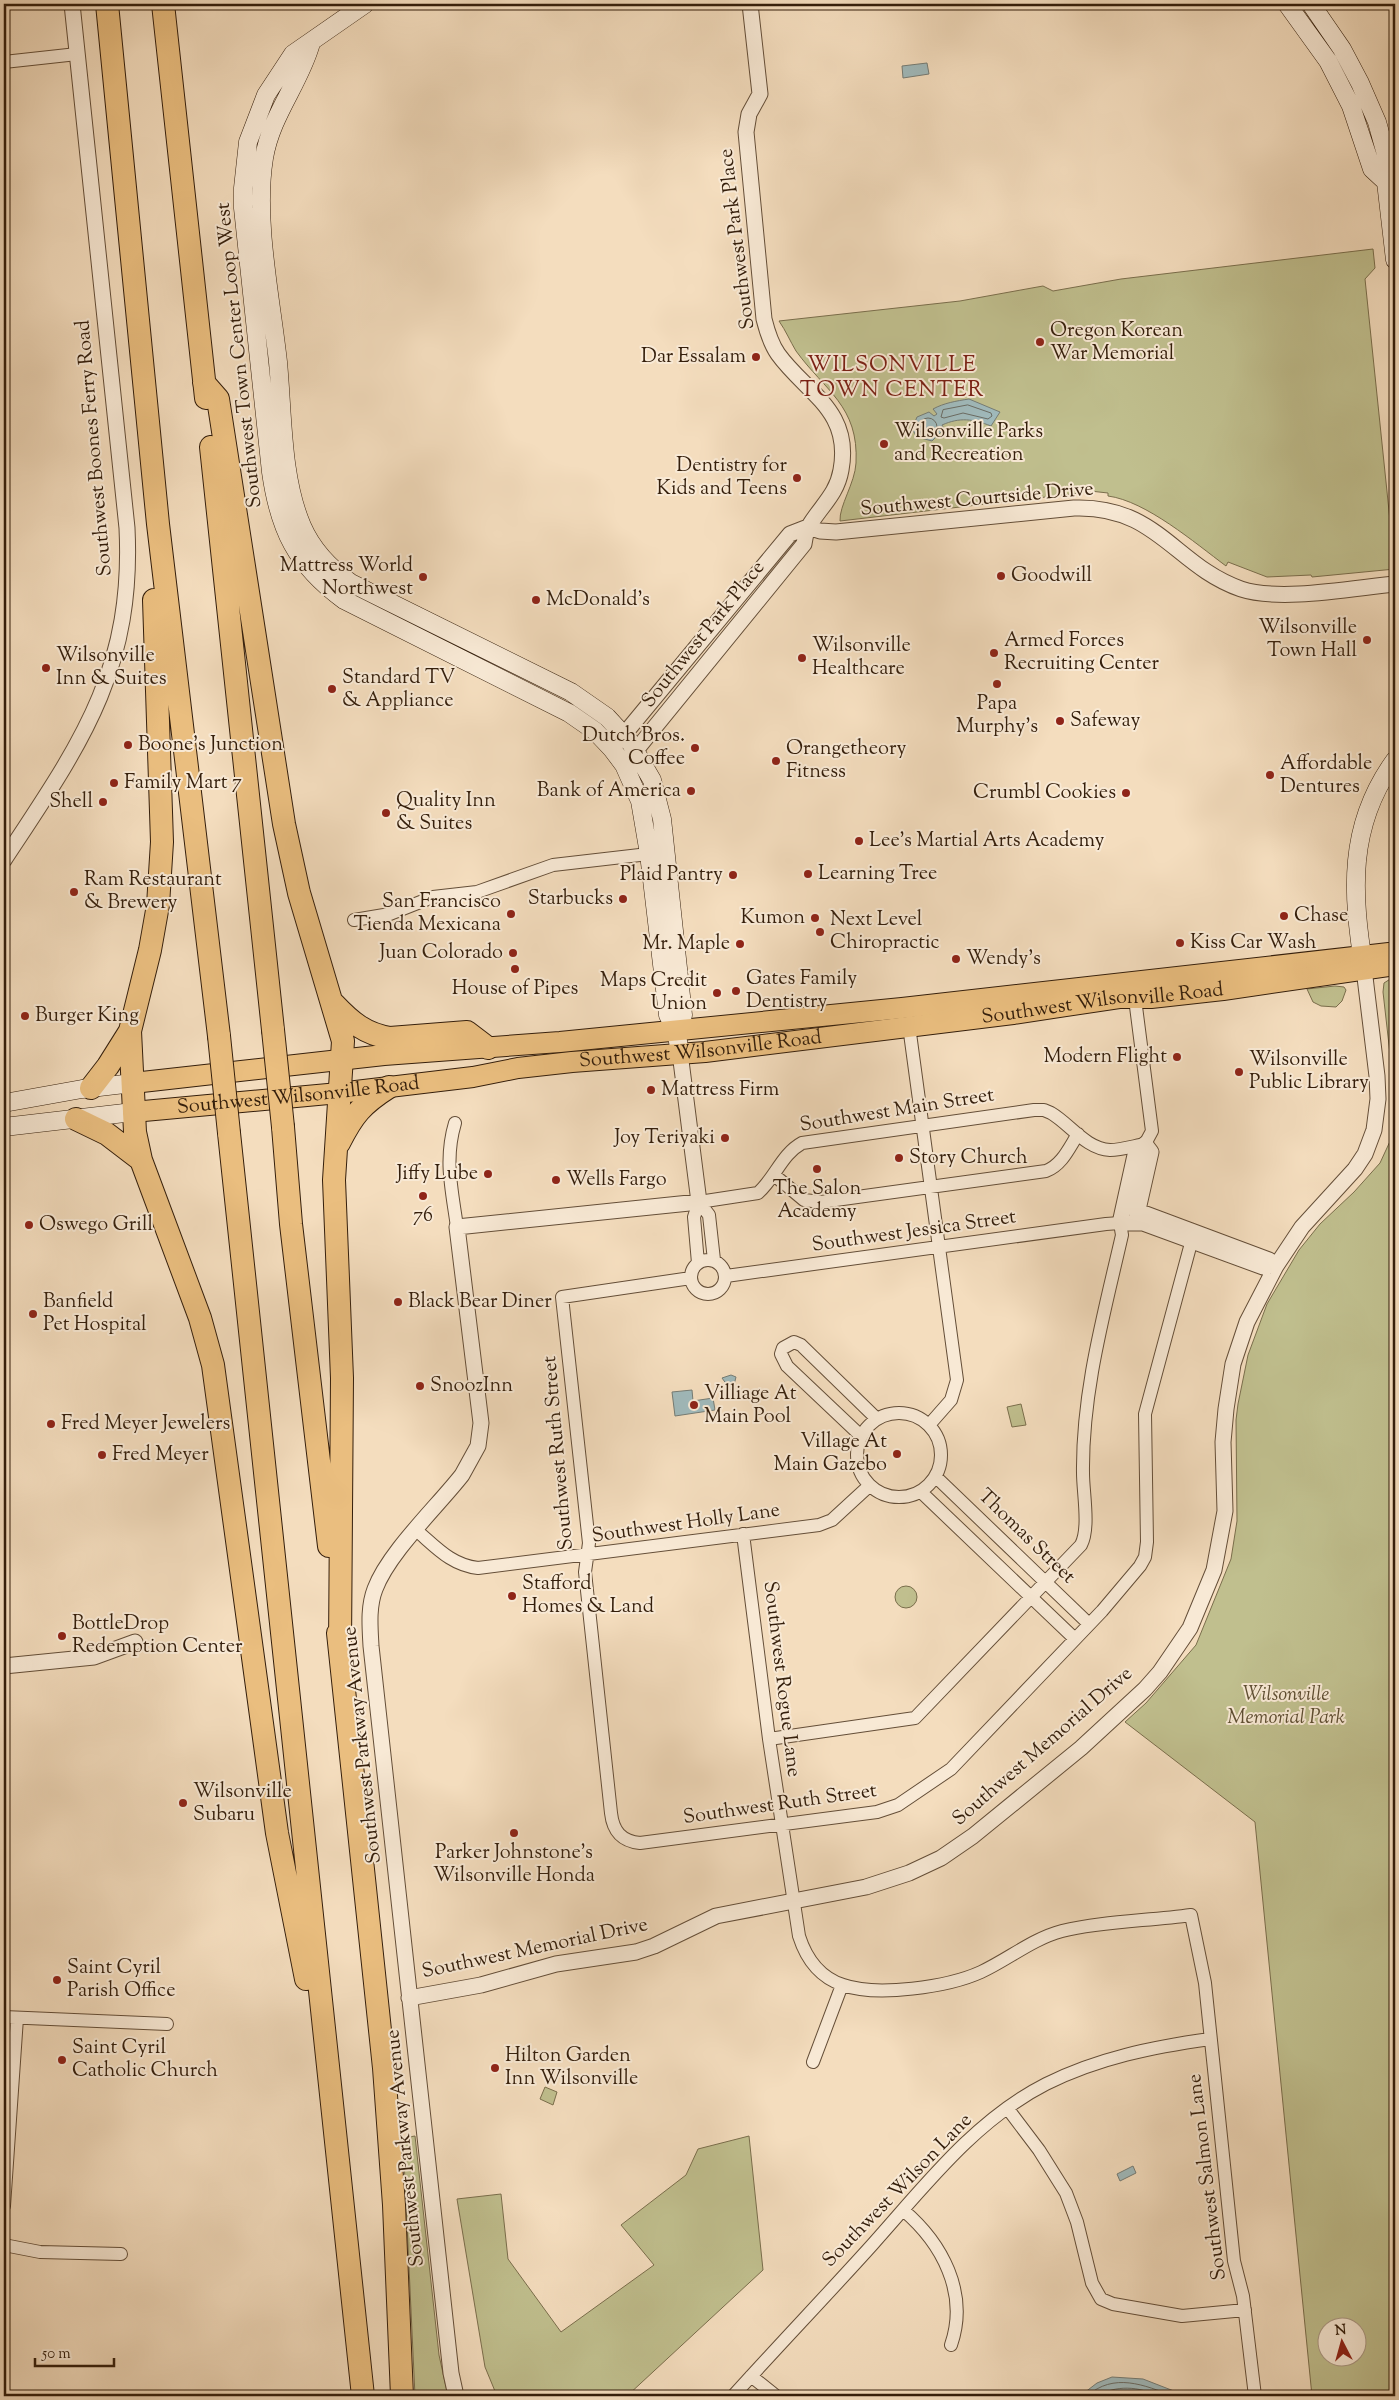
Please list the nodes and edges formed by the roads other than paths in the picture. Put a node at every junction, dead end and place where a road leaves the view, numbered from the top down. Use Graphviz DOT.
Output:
graph roads {
  1 [pos="72,4"];
  2 [pos="108,4"];
  3 [pos="163,4"];
  4 [pos="365,4"];
  5 [pos="750,4"];
  6 [pos="1287,4"];
  7 [pos="1311,4"];
  8 [pos="311,42"];
  9 [pos="77,54"];
  10 [pos="4,62"];
  11 [pos="1386,182"];
  12 [pos="1395,260"];
  13 [pos="204,383"];
  14 [pos="158,524"];
  15 [pos="808,527"];
  16 [pos="1395,584"];
  17 [pos="624,736"];
  18 [pos="612,749"];
  19 [pos="636,751"];
  20 [pos="1395,760"];
  21 [pos="624,765"];
  22 [pos="667,852"];
  23 [pos="649,854"];
  24 [pos="4,860"];
  25 [pos="354,920"];
  26 [pos="1395,952"];
  27 [pos="1363,962"];
  28 [pos="1395,965"];
  29 [pos="1134,990"];
  30 [pos="332,1001"];
  31 [pos="909,1026"];
  32 [pos="676,1030"];
  33 [pos="130,1031"];
  34 [pos="488,1048"];
  35 [pos="680,1053"];
  36 [pos="341,1060"];
  37 [pos="133,1083"];
  38 [pos="389,1086"];
  39 [pos="91,1088"];
  40 [pos="338,1093"];
  41 [pos="6,1101"];
  42 [pos="133,1112"];
  43 [pos="76,1119"];
  44 [pos="455,1124"];
  45 [pos="923,1126"];
  46 [pos="4,1127"];
  47 [pos="1078,1134"];
  48 [pos="1145,1144"];
  49 [pos="335,1151"];
  50 [pos="141,1160"];
  51 [pos="774,1175"];
  52 [pos="931,1186"];
  53 [pos="699,1202"];
  54 [pos="1124,1222"];
  55 [pos="457,1227"];
  56 [pos="1193,1237"];
  57 [pos="940,1248"];
  58 [pos="714,1260"];
  59 [pos="698,1263"];
  60 [pos="1276,1266"];
  61 [pos="726,1276"];
  62 [pos="691,1278"];
  63 [pos="878,1419"];
  64 [pos="929,1425"];
  65 [pos="861,1436"];
  66 [pos="936,1476"];
  67 [pos="869,1486"];
  68 [pos="921,1492"];
  69 [pos="416,1530"];
  70 [pos="743,1534"];
  71 [pos="587,1556"];
  72 [pos="1046,1583"];
  73 [pos="1032,1598"];
  74 [pos="1090,1624"];
  75 [pos="1076,1638"];
  76 [pos="135,1642"];
  77 [pos="340,1646"];
  78 [pos="4,1666"];
  79 [pos="769,1739"];
  80 [pos="781,1824"];
  81 [pos="793,1901"];
  82 [pos="1191,1915"];
  83 [pos="842,1985"];
  84 [pos="410,1998"];
  85 [pos="4,2017"];
  86 [pos="17,2018"];
  87 [pos="167,2024"];
  88 [pos="1210,2039"];
  89 [pos="813,2062"];
  90 [pos="330,2088"];
  91 [pos="1008,2109"];
  92 [pos="4,2206"];
  93 [pos="903,2210"];
  94 [pos="4,2245"];
  95 [pos="121,2254"];
  96 [pos="1245,2310"];
  97 [pos="951,2345"];
  98 [pos="751,2376"];
  99 [pos="363,2396"];
  100 [pos="402,2396"];
  101 [pos="456,2396"];
  102 [pos="733,2396"];
  103 [pos="776,2396"];
  104 [pos="1256,2396"];
  1 -- 9 [label="street, Southwest Boones Ferry Road"];
  2 -- 14 [label="highway"];
  3 -- 13 [label="highway"];
  4 -- 8 [label="main road, Southwest Town Center Loop West"];
  5 -- 15 [label="street, Southwest Park Place"];
  6 -- 11 [label="main road"];
  7 -- 11 [label="main road"];
  8 -- 17 [label="main road, Southwest Town Center Loop West"];
  8 -- 18 [label="main road, Southwest Town Center Loop West"];
  9 -- 10 [label="street"];
  9 -- 24 [label="street, Southwest Boones Ferry Road"];
  11 -- 12 [label="main road"];
  13 -- 30 [label="highway"];
  13 -- 77 [label="highway, bridge"];
  14 -- 33 [label="highway"];
  14 -- 90 [label="highway, bridge"];
  15 -- 16 [label="street, Southwest Courtside Drive"];
  15 -- 17 [label="street, Southwest Park Place"];
  15 -- 19 [label="street, Southwest Park Place"];
  17 -- 18 [label="street, Southwest Park Place"];
  17 -- 19 [label="main road, Southwest Town Center Loop West"];
  18 -- 21 [label="main road, Southwest Town Center Loop West"];
  19 -- 21 [label="street, Southwest Park Place"];
  19 -- 22 [label="main road, Southwest Town Center Loop West"];
  20 -- 27 [label="main road"];
  21 -- 23 [label="main road, Southwest Town Center Loop West"];
  22 -- 23 [label="street"];
  22 -- 32 [label="main road, Southwest Town Center Loop West"];
  23 -- 25 [label="street"];
  23 -- 32 [label="main road, Southwest Town Center Loop West"];
  26 -- 27 [label="main road, Southwest Wilsonville Road"];
  27 -- 28 [label="main road, Southwest Wilsonville Road"];
  27 -- 29 [label="main road, Southwest Wilsonville Road"];
  27 -- 60 [label="street, Southwest Memorial Drive"];
  29 -- 31 [label="main road, Southwest Wilsonville Road"];
  29 -- 32 [label="main road, Southwest Wilsonville Road"];
  29 -- 48 [label="street"];
  30 -- 34 [label="highway"];
  30 -- 36 [label="highway"];
  31 -- 35 [label="main road, Southwest Wilsonville Road"];
  31 -- 45 [label="street"];
  32 -- 34 [label="main road, Southwest Wilsonville Road"];
  32 -- 35 [label="main road, Southwest Town Center Loop West"];
  33 -- 37 [label="highway"];
  33 -- 39 [label="highway"];
  34 -- 36 [label="main road, Southwest Wilsonville Road"];
  35 -- 38 [label="main road, Southwest Wilsonville Road"];
  35 -- 53 [label="street, Southwest Town Center Loop West"];
  36 -- 37 [label="main road, Southwest Wilsonville Road"];
  36 -- 40 [label="highway"];
  37 -- 39 [label="main road, Southwest Wilsonville Road"];
  37 -- 42 [label="highway"];
  38 -- 40 [label="main road, Southwest Wilsonville Road"];
  38 -- 49 [label="highway"];
  39 -- 41 [label="main road, Southwest Wilsonville Road"];
  40 -- 42 [label="main road, Southwest Wilsonville Road"];
  40 -- 49 [label="highway"];
  42 -- 43 [label="main road, Southwest Wilsonville Road"];
  42 -- 50 [label="highway"];
  43 -- 46 [label="main road, Southwest Wilsonville Road"];
  43 -- 50 [label="highway"];
  44 -- 55 [label="street, Southwest Parkway Avenue"];
  45 -- 47 [label="street, Southwest Main Street"];
  45 -- 51 [label="street, Southwest Main Street"];
  45 -- 52 [label="street"];
  47 -- 48 [label="street, Southwest Main Street"];
  47 -- 52 [label="street"];
  48 -- 54 [label="street"];
  49 -- 77 [label="highway"];
  50 -- 90 [label="highway"];
  51 -- 52 [label="street"];
  51 -- 53 [label="street, Southwest Main Street"];
  52 -- 57 [label="street"];
  53 -- 55 [label="street, Southwest Main Street"];
  53 -- 58 [label="street, Southwest Town Center Loop West"];
  53 -- 59 [label="street, Southwest Town Center Loop West"];
  54 -- 56 [label="street, Southwest Jessica Street"];
  54 -- 57 [label="street, Southwest Jessica Street"];
  54 -- 72 [label="street"];
  55 -- 69 [label="street, Southwest Parkway Avenue"];
  56 -- 60 [label="street, Southwest Jessica Street"];
  56 -- 74 [label="street, Southwest Ruth Street"];
  57 -- 61 [label="street, Southwest Jessica Street"];
  57 -- 64 [label="street"];
  58 -- 59 [label="street"];
  58 -- 61 [label="street"];
  59 -- 62 [label="street"];
  60 -- 81 [label="street, Southwest Memorial Drive"];
  61 -- 62 [label="street"];
  62 -- 71 [label="street, Southwest Ruth Street"];
  63 -- 64 [label="street"];
  63 -- 65 [label="street"];
  63 -- 65 [label="street"];
  64 -- 66 [label="street"];
  65 -- 67 [label="street"];
  66 -- 68 [label="street"];
  66 -- 72 [label="street, Thomas Street"];
  67 -- 68 [label="street"];
  67 -- 70 [label="street, Southwest Holly Lane"];
  68 -- 73 [label="street, Thomas Street"];
  69 -- 71 [label="street, Southwest Holly Lane"];
  69 -- 84 [label="street, Southwest Parkway Avenue"];
  70 -- 71 [label="street, Southwest Holly Lane"];
  70 -- 79 [label="street, Southwest Rogue Lane"];
  71 -- 80 [label="street, Southwest Ruth Street"];
  72 -- 73 [label="street"];
  72 -- 74 [label="street, Thomas Street"];
  73 -- 75 [label="street, Thomas Street"];
  73 -- 79 [label="street"];
  74 -- 75 [label="street, Southwest Ruth Street"];
  75 -- 80 [label="street, Southwest Ruth Street"];
  76 -- 78 [label="street"];
  77 -- 100 [label="highway"];
  79 -- 80 [label="street, Southwest Rogue Lane"];
  80 -- 81 [label="street, Southwest Rogue Lane"];
  81 -- 83 [label="street, Southwest Rogue Lane"];
  81 -- 84 [label="street, Southwest Memorial Drive"];
  82 -- 83 [label="street, Southwest Rogue Lane"];
  82 -- 88 [label="street, Southwest Salmon Lane"];
  83 -- 89 [label="street"];
  84 -- 101 [label="street, Southwest Parkway Avenue"];
  85 -- 86 [label="street"];
  86 -- 87 [label="street"];
  86 -- 92 [label="street"];
  88 -- 91 [label="street, Southwest Wilson Lane"];
  88 -- 96 [label="street, Southwest Salmon Lane"];
  90 -- 99 [label="highway"];
  91 -- 93 [label="street, Southwest Wilson Lane"];
  91 -- 96 [label="street"];
  93 -- 97 [label="street"];
  93 -- 98 [label="street, Southwest Wilson Lane"];
  94 -- 95 [label="street"];
  96 -- 104 [label="street, Southwest Salmon Lane"];
  98 -- 102 [label="street, Southwest Wilson Lane"];
  98 -- 103 [label="street"];
}
